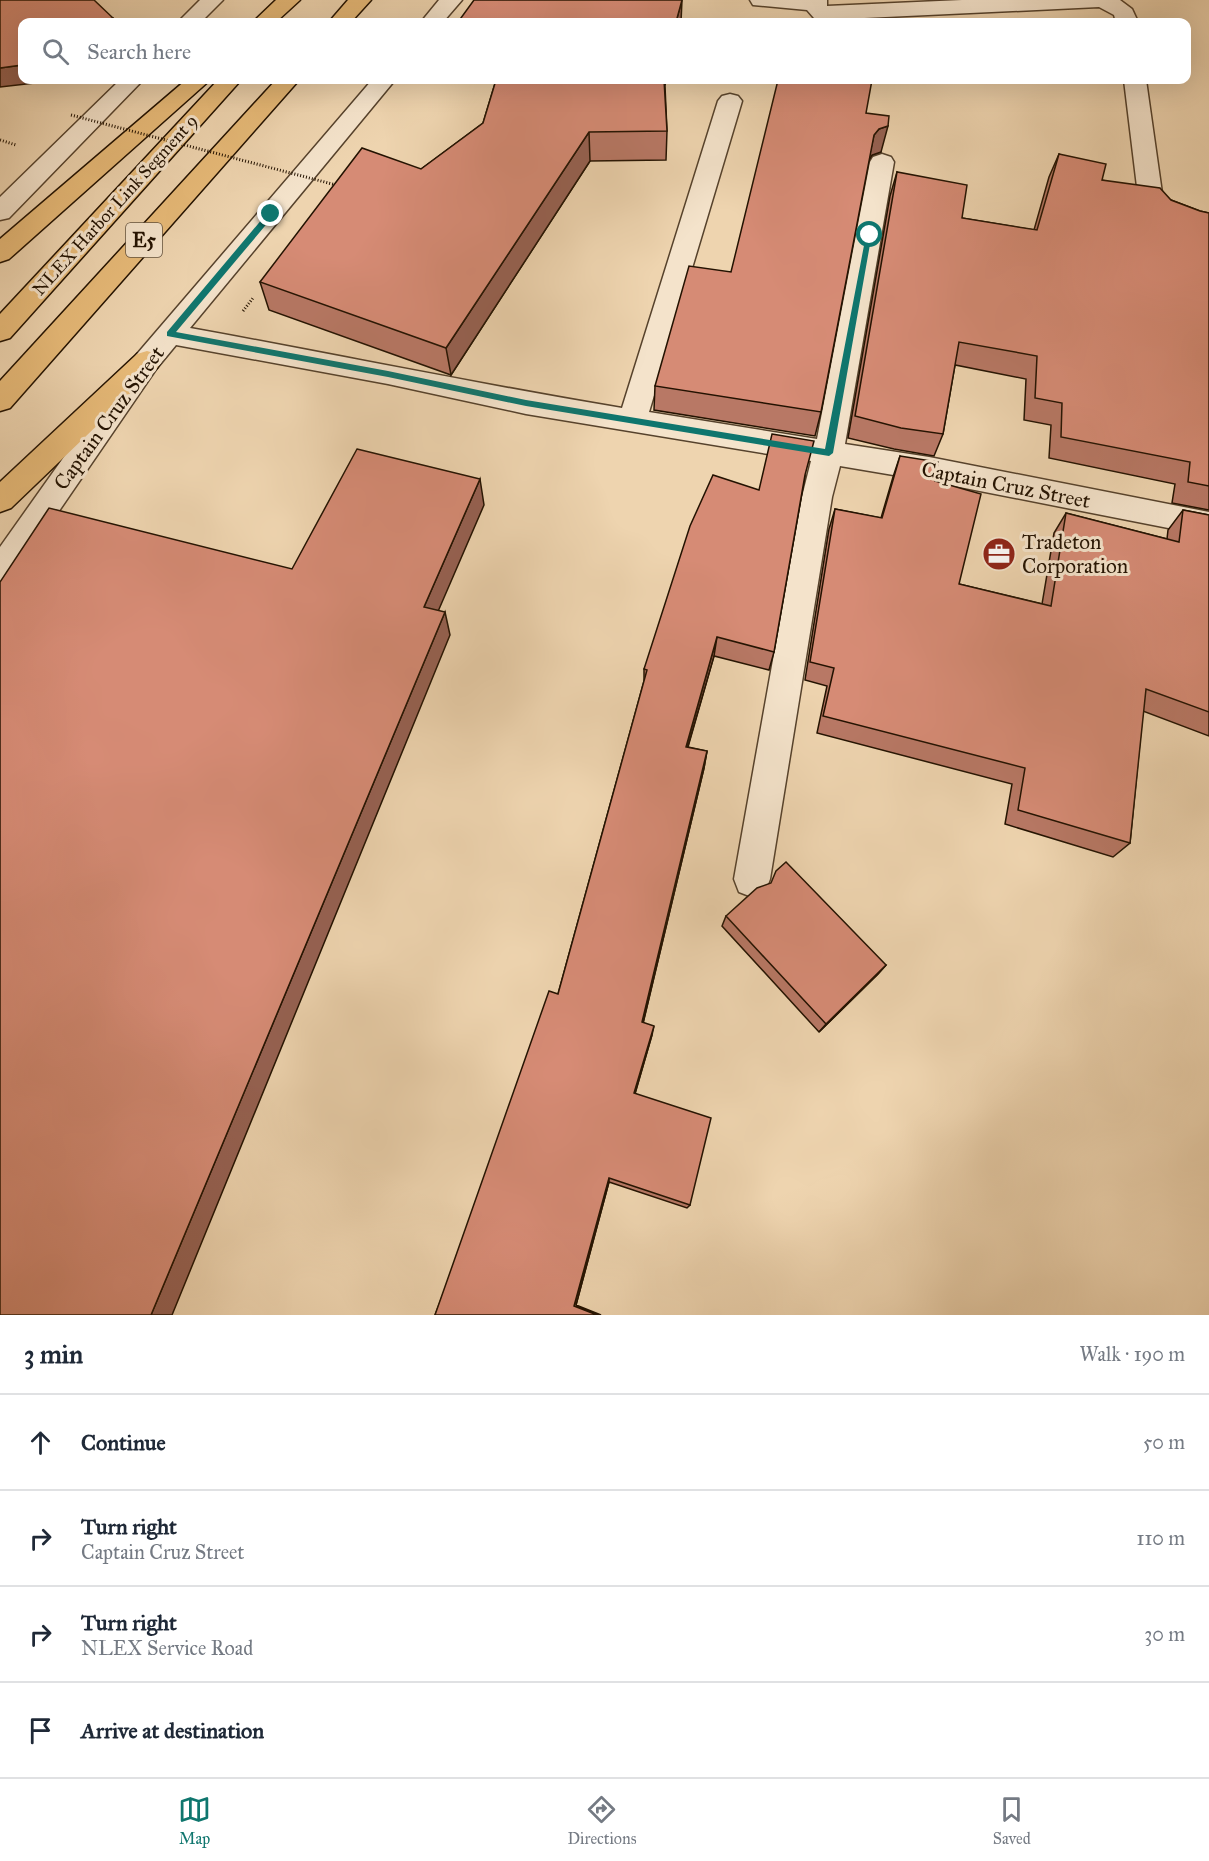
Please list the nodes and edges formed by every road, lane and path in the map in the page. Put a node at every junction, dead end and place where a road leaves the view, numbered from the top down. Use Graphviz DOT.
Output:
graph roads {
  1 [pos="212,0"];
  2 [pos="290,0"];
  3 [pos="302,0"];
  4 [pos="360,0"];
  5 [pos="451,0"];
  6 [pos="761,0"];
  7 [pos="815,2"];
  8 [pos="193,18"];
  9 [pos="269,18"];
  10 [pos="286,18"];
  11 [pos="344,18"];
  12 [pos="435,18"];
  13 [pos="1127,18"];
  14 [pos="128,84"];
  15 [pos="194,84"];
  16 [pos="226,84"];
  17 [pos="284,84"];
  18 [pos="381,84"];
  19 [pos="1136,84"];
  20 [pos="730,100"];
  21 [pos="71,115"];
  22 [pos="882,162"];
  23 [pos="346,187"];
  24 [pos="0,212"];
  25 [pos="1209,228"];
  26 [pos="0,253"];
  27 [pos="0,331"];
  28 [pos="170,334"];
  29 [pos="147,362"];
  30 [pos="0,400"];
  31 [pos="632,421"];
  32 [pos="829,453"];
  33 [pos="0,500"];
  34 [pos="1209,524"];
  35 [pos="0,572"];
  36 [pos="752,879"];
  1 -- 8 [label="street"];
  2 -- 9 [label="highway"];
  3 -- 10 [label="highway"];
  4 -- 11 [label="highway"];
  5 -- 12 [label="street"];
  6 -- 7 [label="street"];
  7 -- 13 [label="street"];
  14 -- 24 [label="street"];
  15 -- 26 [label="highway"];
  16 -- 27 [label="highway, NLEX Harbor Link Segment 9 / E5"];
  17 -- 30 [label="highway, E5"];
  18 -- 28 [label="street"];
  19 -- 25 [label="street"];
  20 -- 31 [label="street"];
  21 -- 23 [label="path, bridge"];
  22 -- 32 [label="street"];
  28 -- 29 [label="street, Captain Cruz Street"];
  28 -- 31 [label="street, Captain Cruz Street"];
  29 -- 33 [label="highway"];
  29 -- 35 [label="street, Captain Cruz Street"];
  31 -- 32 [label="street, Captain Cruz Street"];
  32 -- 34 [label="street, Captain Cruz Street"];
  32 -- 36 [label="street"];
}
